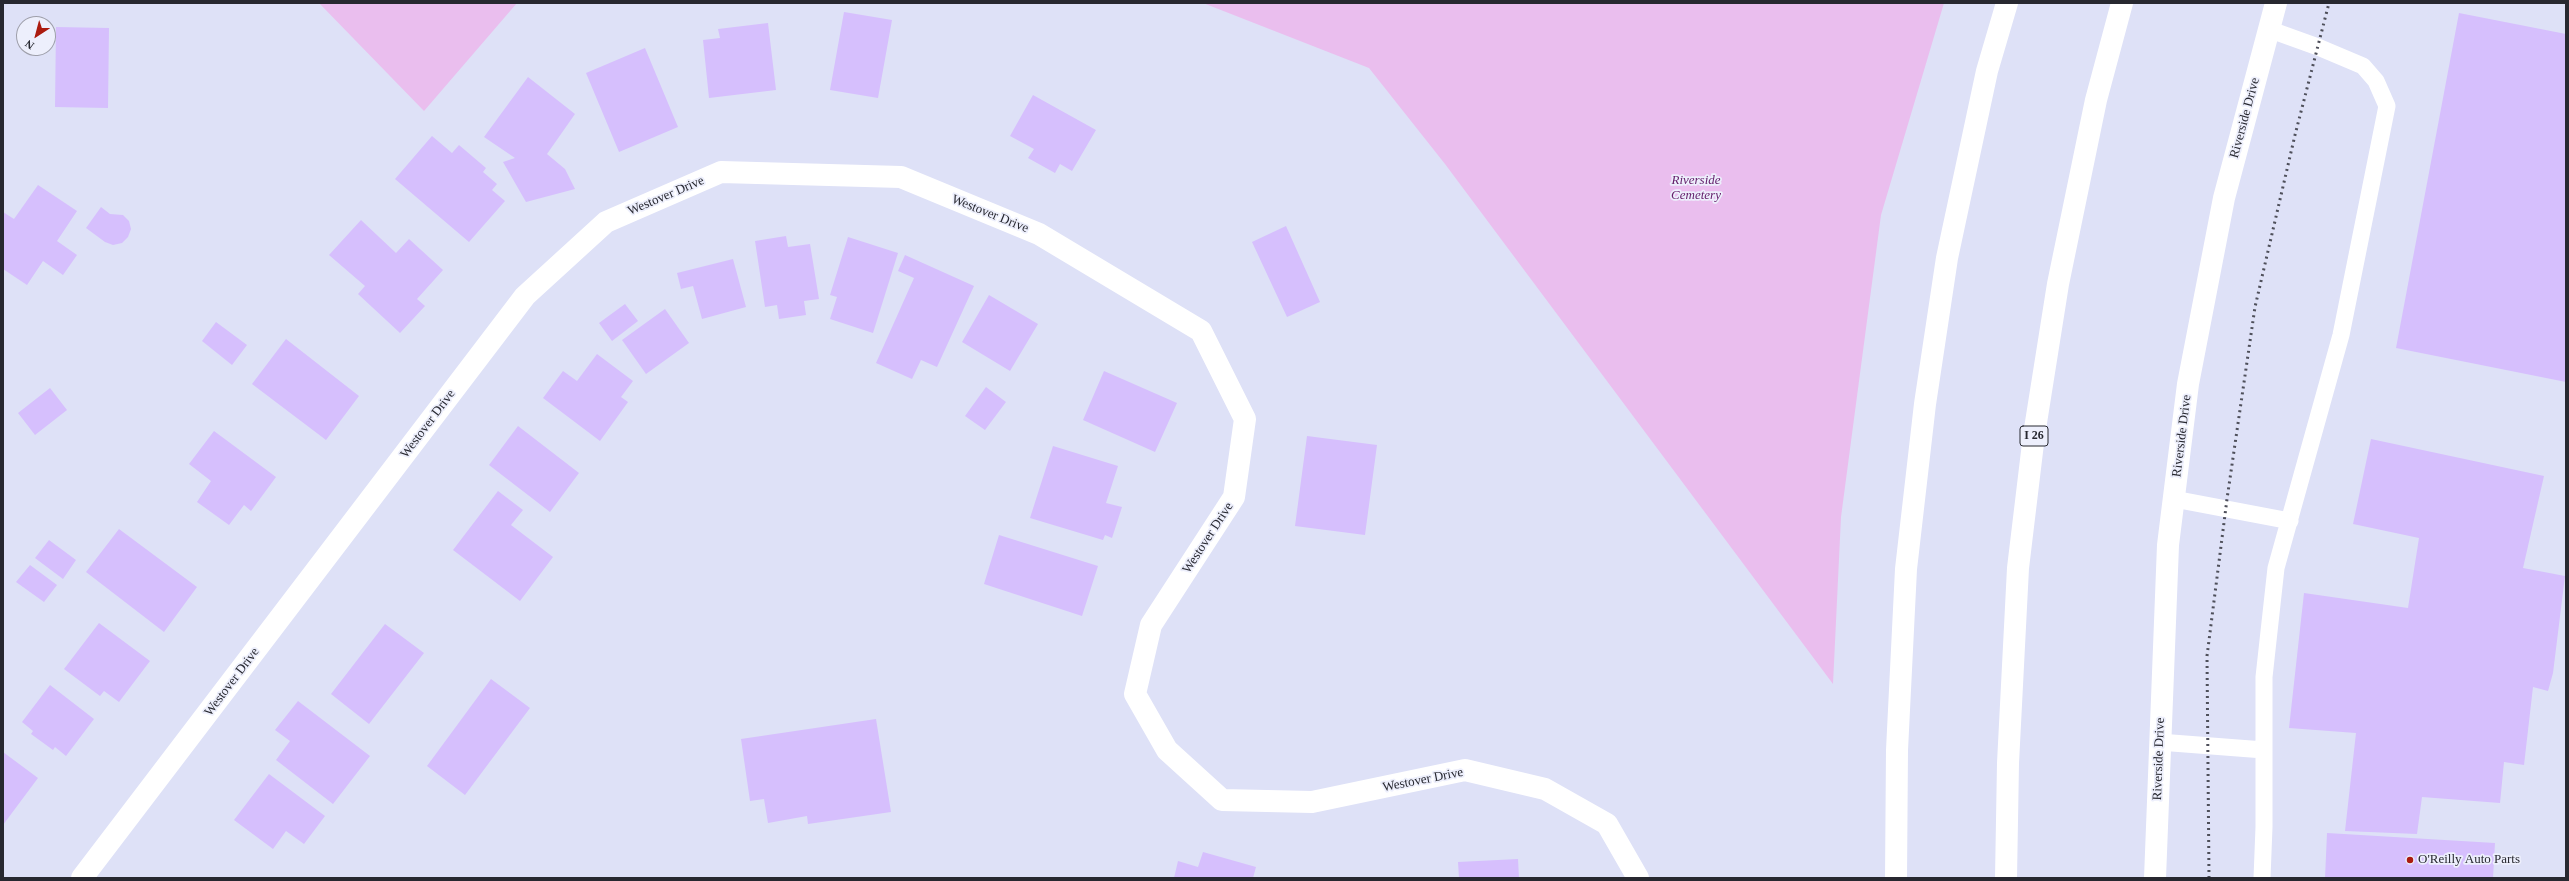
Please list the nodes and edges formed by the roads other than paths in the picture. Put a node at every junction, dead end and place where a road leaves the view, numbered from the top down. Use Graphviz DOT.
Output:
graph roads {
  1 [pos="2007,3"];
  2 [pos="2122,3"];
  3 [pos="2276,3"];
  4 [pos="2268,29"];
  5 [pos="2174,499"];
  6 [pos="2290,521"];
  7 [pos="2159,742"];
  8 [pos="2264,750"];
  9 [pos="82,878"];
  10 [pos="1638,878"];
  11 [pos="1896,878"];
  12 [pos="2006,878"];
  13 [pos="2155,878"];
  14 [pos="2262,878"];
  1 -- 11 [label="main road"];
  2 -- 12 [label="main road, I 26"];
  3 -- 4 [label="main road, Riverside Drive"];
  4 -- 5 [label="main road, Riverside Drive"];
  4 -- 6 [label="lane"];
  5 -- 6 [label="lane"];
  5 -- 7 [label="main road, Riverside Drive"];
  6 -- 8 [label="lane"];
  7 -- 8 [label="lane"];
  7 -- 13 [label="main road, Riverside Drive"];
  8 -- 14 [label="lane"];
  9 -- 10 [label="main road, Westover Drive"];
}
